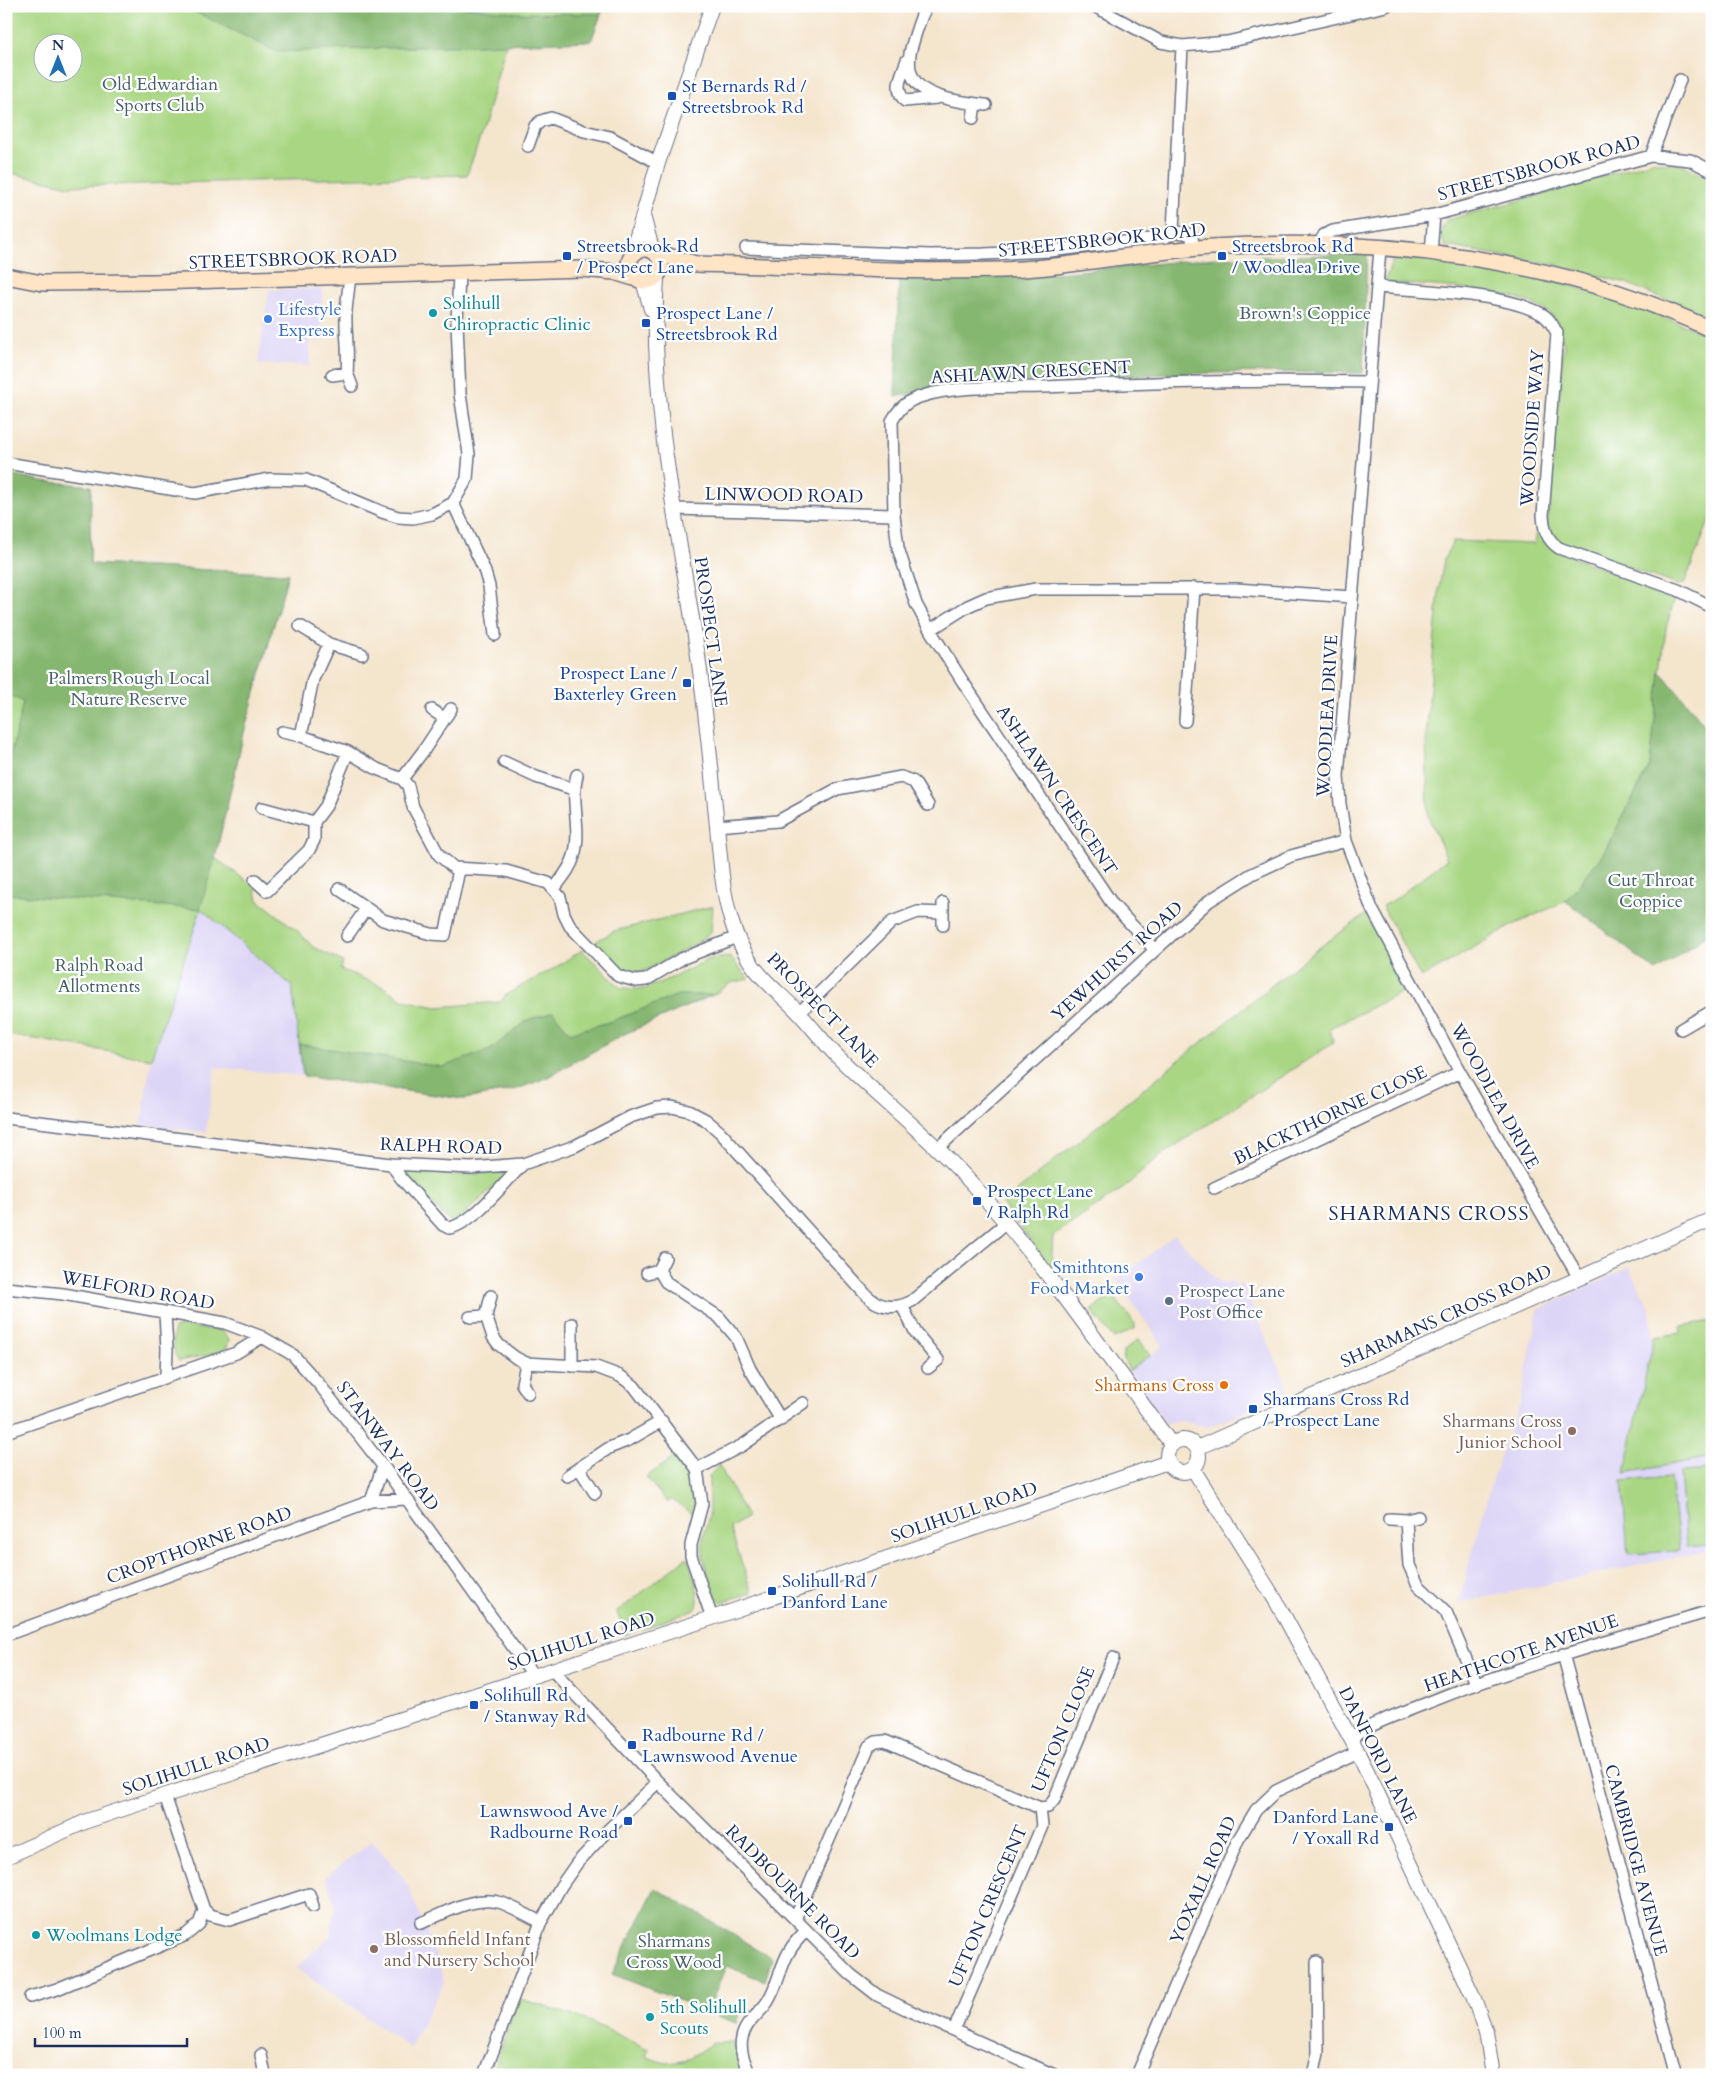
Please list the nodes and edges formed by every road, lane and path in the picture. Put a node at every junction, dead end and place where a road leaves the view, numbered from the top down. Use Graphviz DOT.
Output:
graph roads {
  1 [pos="712,6"];
  2 [pos="927,6"];
  3 [pos="1094,6"];
  4 [pos="1386,6"];
  5 [pos="1182,46"];
  6 [pos="908,56"];
  7 [pos="1680,80"];
  8 [pos="938,98"];
  9 [pos="972,118"];
  10 [pos="528,146"];
  11 [pos="1651,156"];
  12 [pos="658,163"];
  13 [pos="1712,171"];
  14 [pos="1434,215"];
  15 [pos="644,216"];
  16 [pos="1170,235"];
  17 [pos="1318,246"];
  18 [pos="746,248"];
  19 [pos="1193,248"];
  20 [pos="1380,249"];
  21 [pos="655,251"];
  22 [pos="1157,252"];
  23 [pos="1431,253"];
  24 [pos="631,255"];
  25 [pos="800,259"];
  26 [pos="696,264"];
  27 [pos="582,269"];
  28 [pos="459,273"];
  29 [pos="6,276"];
  30 [pos="350,276"];
  31 [pos="649,277"];
  32 [pos="42,283"];
  33 [pos="6,284"];
  34 [pos="1378,287"];
  35 [pos="1712,330"];
  36 [pos="347,373"];
  37 [pos="332,375"];
  38 [pos="1369,382"];
  39 [pos="352,386"];
  40 [pos="6,464"];
  41 [pos="453,503"];
  42 [pos="674,510"];
  43 [pos="894,515"];
  44 [pos="1194,588"];
  45 [pos="1352,597"];
  46 [pos="1712,606"];
  47 [pos="300,626"];
  48 [pos="930,630"];
  49 [pos="495,635"];
  50 [pos="329,644"];
  51 [pos="362,654"];
  52 [pos="432,710"];
  53 [pos="1185,721"];
  54 [pos="282,732"];
  55 [pos="301,736"];
  56 [pos="348,752"];
  57 [pos="504,762"];
  58 [pos="577,774"];
  59 [pos="402,779"];
  60 [pos="573,789"];
  61 [pos="928,805"];
  62 [pos="262,808"];
  63 [pos="314,822"];
  64 [pos="716,826"];
  65 [pos="1346,841"];
  66 [pos="459,870"];
  67 [pos="255,880"];
  68 [pos="338,889"];
  69 [pos="554,889"];
  70 [pos="366,909"];
  71 [pos="943,914"];
  72 [pos="347,936"];
  73 [pos="737,937"];
  74 [pos="1155,950"];
  75 [pos="1712,1011"];
  76 [pos="799,1013"];
  77 [pos="1681,1029"];
  78 [pos="1460,1072"];
  79 [pos="6,1118"];
  80 [pos="938,1148"];
  81 [pos="391,1164"];
  82 [pos="522,1164"];
  83 [pos="1214,1188"];
  84 [pos="1712,1219"];
  85 [pos="1006,1223"];
  86 [pos="665,1258"];
  87 [pos="659,1270"];
  88 [pos="647,1272"];
  89 [pos="1579,1278"];
  90 [pos="6,1288"];
  91 [pos="491,1296"];
  92 [pos="902,1306"];
  93 [pos="165,1313"];
  94 [pos="486,1316"];
  95 [pos="470,1317"];
  96 [pos="572,1324"];
  97 [pos="262,1337"];
  98 [pos="526,1364"];
  99 [pos="572,1366"];
  100 [pos="928,1368"];
  101 [pos="166,1377"];
  102 [pos="528,1393"];
  103 [pos="803,1403"];
  104 [pos="781,1420"];
  105 [pos="662,1421"];
  106 [pos="6,1432"];
  107 [pos="1172,1444"];
  108 [pos="1197,1448"];
  109 [pos="1168,1462"];
  110 [pos="383,1466"];
  111 [pos="579,1468"];
  112 [pos="1193,1468"];
  113 [pos="697,1469"];
  114 [pos="567,1476"];
  115 [pos="595,1493"];
  116 [pos="406,1499"];
  117 [pos="370,1501"];
  118 [pos="1418,1516"];
  119 [pos="1389,1520"];
  120 [pos="1406,1520"];
  121 [pos="1707,1612"];
  122 [pos="712,1618"];
  123 [pos="6,1635"];
  124 [pos="1563,1654"];
  125 [pos="1112,1658"];
  126 [pos="552,1670"];
  127 [pos="534,1676"];
  128 [pos="1476,1683"];
  129 [pos="1351,1738"];
  130 [pos="1358,1752"];
  131 [pos="658,1782"];
  132 [pos="165,1796"];
  133 [pos="1040,1808"];
  134 [pos="6,1857"];
  135 [pos="313,1906"];
  136 [pos="204,1910"];
  137 [pos="795,1919"];
  138 [pos="541,1922"];
  139 [pos="421,1923"];
  140 [pos="806,1931"];
  141 [pos="1317,1962"];
  142 [pos="30,1997"];
  143 [pos="954,2030"];
  144 [pos="262,2055"];
  145 [pos="265,2075"];
  146 [pos="484,2075"];
  147 [pos="750,2075"];
  148 [pos="1054,2075"];
  149 [pos="1137,2075"];
  150 [pos="1313,2075"];
  151 [pos="1493,2075"];
  152 [pos="1676,2075"];
  1 -- 12 [label="street"];
  2 -- 6 [label="street"];
  3 -- 5 [label="street"];
  4 -- 5 [label="street"];
  5 -- 16 [label="street"];
  6 -- 8 [label="street"];
  6 -- 8 [label="street"];
  7 -- 11 [label="street"];
  8 -- 9 [label="street"];
  10 -- 12 [label="street"];
  11 -- 13 [label="street, STREETSBROOK ROAD"];
  11 -- 14 [label="street, STREETSBROOK ROAD"];
  12 -- 15 [label="street"];
  14 -- 17 [label="street, STREETSBROOK ROAD"];
  14 -- 23 [label="street, STREETSBROOK ROAD"];
  15 -- 21 [label="street"];
  15 -- 24 [label="street"];
  16 -- 19 [label="street"];
  16 -- 22 [label="street"];
  16 -- 25 [label="street, STREETSBROOK ROAD"];
  17 -- 19 [label="main road, STREETSBROOK ROAD"];
  17 -- 20 [label="main road, STREETSBROOK ROAD"];
  18 -- 25 [label="street, STREETSBROOK ROAD"];
  19 -- 22 [label="main road, STREETSBROOK ROAD"];
  20 -- 23 [label="main road, STREETSBROOK ROAD"];
  20 -- 34 [label="street, WOODLEA DRIVE"];
  21 -- 24 [label="main road"];
  21 -- 26 [label="main road, STREETSBROOK ROAD"];
  21 -- 31 [label="main road"];
  22 -- 25 [label="main road, STREETSBROOK ROAD"];
  23 -- 35 [label="main road, STREETSBROOK ROAD"];
  24 -- 27 [label="main road, STREETSBROOK ROAD"];
  24 -- 31 [label="main road"];
  25 -- 26 [label="main road, STREETSBROOK ROAD"];
  26 -- 31 [label="main road, STREETSBROOK ROAD"];
  27 -- 28 [label="main road, STREETSBROOK ROAD"];
  27 -- 31 [label="main road, STREETSBROOK ROAD"];
  28 -- 30 [label="main road, STREETSBROOK ROAD"];
  28 -- 41 [label="street"];
  29 -- 32 [label="main road, STREETSBROOK ROAD"];
  30 -- 32 [label="main road, STREETSBROOK ROAD"];
  30 -- 36 [label="street"];
  31 -- 42 [label="street, PROSPECT LANE"];
  32 -- 33 [label="street"];
  34 -- 38 [label="street, WOODLEA DRIVE"];
  34 -- 46 [label="street, WOODSIDE WAY"];
  36 -- 37 [label="street"];
  36 -- 39 [label="street"];
  38 -- 43 [label="street, ASHLAWN CRESCENT"];
  38 -- 45 [label="street, WOODLEA DRIVE"];
  40 -- 41 [label="street"];
  41 -- 49 [label="street"];
  42 -- 43 [label="street, LINWOOD ROAD"];
  42 -- 64 [label="street, PROSPECT LANE"];
  43 -- 48 [label="street, ASHLAWN CRESCENT"];
  44 -- 45 [label="street"];
  44 -- 48 [label="street"];
  44 -- 53 [label="street"];
  45 -- 65 [label="street, WOODLEA DRIVE"];
  47 -- 50 [label="street"];
  48 -- 74 [label="street, ASHLAWN CRESCENT"];
  50 -- 51 [label="street"];
  50 -- 55 [label="street"];
  52 -- 59 [label="street"];
  54 -- 55 [label="street"];
  55 -- 56 [label="street"];
  56 -- 59 [label="street"];
  56 -- 63 [label="street"];
  57 -- 60 [label="street"];
  58 -- 60 [label="street"];
  59 -- 66 [label="street"];
  60 -- 69 [label="street"];
  61 -- 64 [label="street"];
  62 -- 63 [label="street"];
  63 -- 67 [label="street"];
  64 -- 73 [label="street, PROSPECT LANE"];
  65 -- 74 [label="street, YEWHURST ROAD"];
  65 -- 78 [label="street, WOODLEA DRIVE"];
  66 -- 69 [label="street"];
  66 -- 70 [label="street"];
  68 -- 70 [label="street"];
  69 -- 73 [label="street"];
  70 -- 72 [label="street"];
  71 -- 76 [label="street"];
  73 -- 76 [label="street, PROSPECT LANE"];
  74 -- 80 [label="street, YEWHURST ROAD"];
  75 -- 77 [label="street"];
  76 -- 80 [label="street, PROSPECT LANE"];
  78 -- 83 [label="street, BLACKTHORNE CLOSE"];
  78 -- 89 [label="street, WOODLEA DRIVE"];
  79 -- 81 [label="street, RALPH ROAD"];
  80 -- 85 [label="street, PROSPECT LANE"];
  81 -- 82 [label="street, RALPH ROAD"];
  81 -- 82 [label="street"];
  82 -- 92 [label="street, RALPH ROAD"];
  84 -- 89 [label="street, SHARMANS CROSS ROAD"];
  85 -- 92 [label="street"];
  85 -- 107 [label="street, PROSPECT LANE"];
  86 -- 87 [label="street"];
  87 -- 88 [label="street"];
  87 -- 104 [label="street"];
  89 -- 108 [label="street, SHARMANS CROSS ROAD"];
  90 -- 93 [label="street, WELFORD ROAD"];
  91 -- 94 [label="street"];
  92 -- 100 [label="street"];
  93 -- 97 [label="street, WELFORD ROAD"];
  93 -- 101 [label="street"];
  94 -- 95 [label="street"];
  94 -- 98 [label="street"];
  96 -- 99 [label="street"];
  97 -- 101 [label="street"];
  97 -- 110 [label="street, STANWAY ROAD"];
  98 -- 99 [label="street"];
  98 -- 102 [label="street"];
  99 -- 105 [label="street"];
  101 -- 106 [label="street"];
  103 -- 104 [label="street"];
  104 -- 113 [label="street"];
  105 -- 111 [label="street"];
  105 -- 113 [label="street"];
  107 -- 108 [label="street"];
  107 -- 109 [label="street"];
  108 -- 112 [label="street"];
  109 -- 112 [label="street"];
  109 -- 122 [label="street, SOLIHULL ROAD"];
  110 -- 116 [label="street, STANWAY ROAD"];
  110 -- 117 [label="street"];
  111 -- 114 [label="street"];
  111 -- 115 [label="street"];
  112 -- 129 [label="street, DANFORD LANE"];
  113 -- 122 [label="street"];
  116 -- 117 [label="street, CROPTHORNE ROAD"];
  116 -- 127 [label="street, STANWAY ROAD"];
  117 -- 123 [label="street, CROPTHORNE ROAD"];
  118 -- 120 [label="street"];
  119 -- 120 [label="street"];
  120 -- 128 [label="street"];
  121 -- 124 [label="street, HEATHCOTE AVENUE"];
  122 -- 126 [label="street, SOLIHULL ROAD"];
  124 -- 128 [label="street, HEATHCOTE AVENUE"];
  124 -- 152 [label="street, CAMBRIDGE AVENUE"];
  125 -- 133 [label="street, UFTON CLOSE"];
  126 -- 127 [label="street, SOLIHULL ROAD"];
  126 -- 131 [label="street, RADBOURNE ROAD"];
  127 -- 132 [label="street, SOLIHULL ROAD"];
  128 -- 129 [label="street, HEATHCOTE AVENUE"];
  129 -- 130 [label="street, DANFORD LANE"];
  130 -- 149 [label="street, YOXALL ROAD"];
  130 -- 151 [label="street, DANFORD LANE"];
  131 -- 137 [label="street, RADBOURNE ROAD"];
  131 -- 138 [label="street"];
  132 -- 134 [label="street, SOLIHULL ROAD"];
  132 -- 136 [label="street"];
  133 -- 137 [label="street, UFTON CRESCENT"];
  133 -- 143 [label="street, UFTON CRESCENT"];
  135 -- 136 [label="street"];
  136 -- 142 [label="street"];
  137 -- 140 [label="street, RADBOURNE ROAD"];
  138 -- 139 [label="street"];
  138 -- 146 [label="street"];
  140 -- 143 [label="street, RADBOURNE ROAD"];
  140 -- 147 [label="street"];
  141 -- 150 [label="street"];
  143 -- 148 [label="street, RADBOURNE ROAD"];
  144 -- 145 [label="street"];
}
